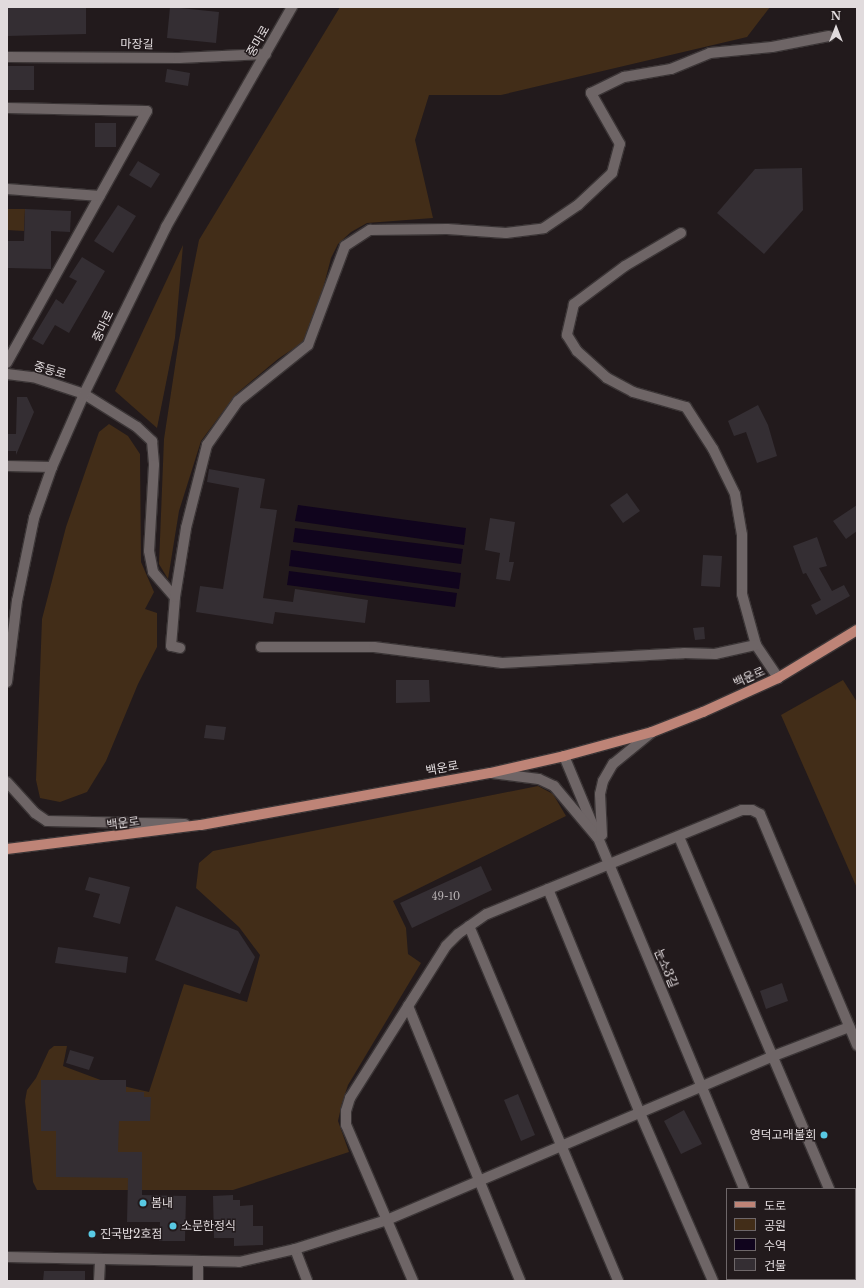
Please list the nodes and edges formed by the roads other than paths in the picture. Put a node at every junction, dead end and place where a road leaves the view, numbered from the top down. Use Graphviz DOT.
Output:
graph roads {
  1 [pos="292,7"];
  2 [pos="829,36"];
  3 [pos="266,54"];
  4 [pos="7,57"];
  5 [pos="7,108"];
  6 [pos="7,189"];
  7 [pos="100,196"];
  8 [pos="681,233"];
  9 [pos="7,363"];
  10 [pos="7,374"];
  11 [pos="84,394"];
  12 [pos="7,466"];
  13 [pos="52,467"];
  14 [pos="175,597"];
  15 [pos="857,630"];
  16 [pos="756,646"];
  17 [pos="261,647"];
  18 [pos="180,648"];
  19 [pos="778,678"];
  20 [pos="7,682"];
  21 [pos="652,732"];
  22 [pos="564,756"];
  23 [pos="490,773"];
  24 [pos="7,782"];
  25 [pos="201,825"];
  26 [pos="597,836"];
  27 [pos="679,837"];
  28 [pos="7,849"];
  29 [pos="609,865"];
  30 [pos="548,889"];
  31 [pos="469,926"];
  32 [pos="408,1006"];
  33 [pos="849,1027"];
  34 [pos="857,1045"];
  35 [pos="771,1057"];
  36 [pos="701,1087"];
  37 [pos="640,1113"];
  38 [pos="560,1147"];
  39 [pos="478,1182"];
  40 [pos="744,1188"];
  41 [pos="829,1188"];
  42 [pos="387,1220"];
  43 [pos="294,1249"];
  44 [pos="7,1257"];
  45 [pos="100,1260"];
  46 [pos="198,1261"];
  47 [pos="99,1281"];
  48 [pos="198,1281"];
  49 [pos="308,1281"];
  50 [pos="413,1281"];
  51 [pos="520,1281"];
  52 [pos="618,1281"];
  53 [pos="713,1281"];
  1 -- 3 [label="street, 중마로"];
  2 -- 14 [label="street"];
  3 -- 4 [label="street, 마장길"];
  3 -- 11 [label="street, 중마로"];
  5 -- 7 [label="street"];
  6 -- 7 [label="street"];
  7 -- 9 [label="street"];
  8 -- 16 [label="street"];
  10 -- 11 [label="street, 중동로"];
  11 -- 13 [label="street, 중마로"];
  11 -- 14 [label="street, 중동로"];
  12 -- 13 [label="street"];
  13 -- 20 [label="street, 중마로"];
  14 -- 18 [label="street"];
  15 -- 19 [label="main road, 백운로"];
  16 -- 17 [label="street"];
  16 -- 19 [label="street"];
  19 -- 21 [label="main road, 백운로"];
  21 -- 22 [label="main road, 백운로"];
  21 -- 26 [label="street"];
  22 -- 23 [label="main road, 백운로"];
  22 -- 26 [label="street, 눈소3길"];
  23 -- 25 [label="main road, 백운로"];
  23 -- 26 [label="street"];
  24 -- 25 [label="street"];
  25 -- 28 [label="main road, 백운로"];
  26 -- 29 [label="street, 눈소3길"];
  27 -- 29 [label="street"];
  27 -- 33 [label="street"];
  27 -- 35 [label="street"];
  29 -- 30 [label="street"];
  29 -- 36 [label="street, 눈소3길"];
  30 -- 31 [label="street"];
  30 -- 37 [label="street"];
  31 -- 32 [label="street"];
  31 -- 38 [label="street"];
  32 -- 39 [label="street"];
  32 -- 42 [label="street"];
  33 -- 34 [label="street"];
  33 -- 35 [label="street"];
  35 -- 36 [label="street"];
  35 -- 41 [label="street"];
  36 -- 37 [label="street"];
  36 -- 40 [label="street, 눈소3길"];
  37 -- 38 [label="street"];
  37 -- 53 [label="street"];
  38 -- 39 [label="street"];
  38 -- 52 [label="street"];
  39 -- 42 [label="street"];
  39 -- 51 [label="street"];
  42 -- 43 [label="street"];
  42 -- 50 [label="street"];
  43 -- 46 [label="street"];
  43 -- 49 [label="street"];
  44 -- 45 [label="street"];
  45 -- 46 [label="street"];
  45 -- 47 [label="street"];
  46 -- 48 [label="street"];
}
